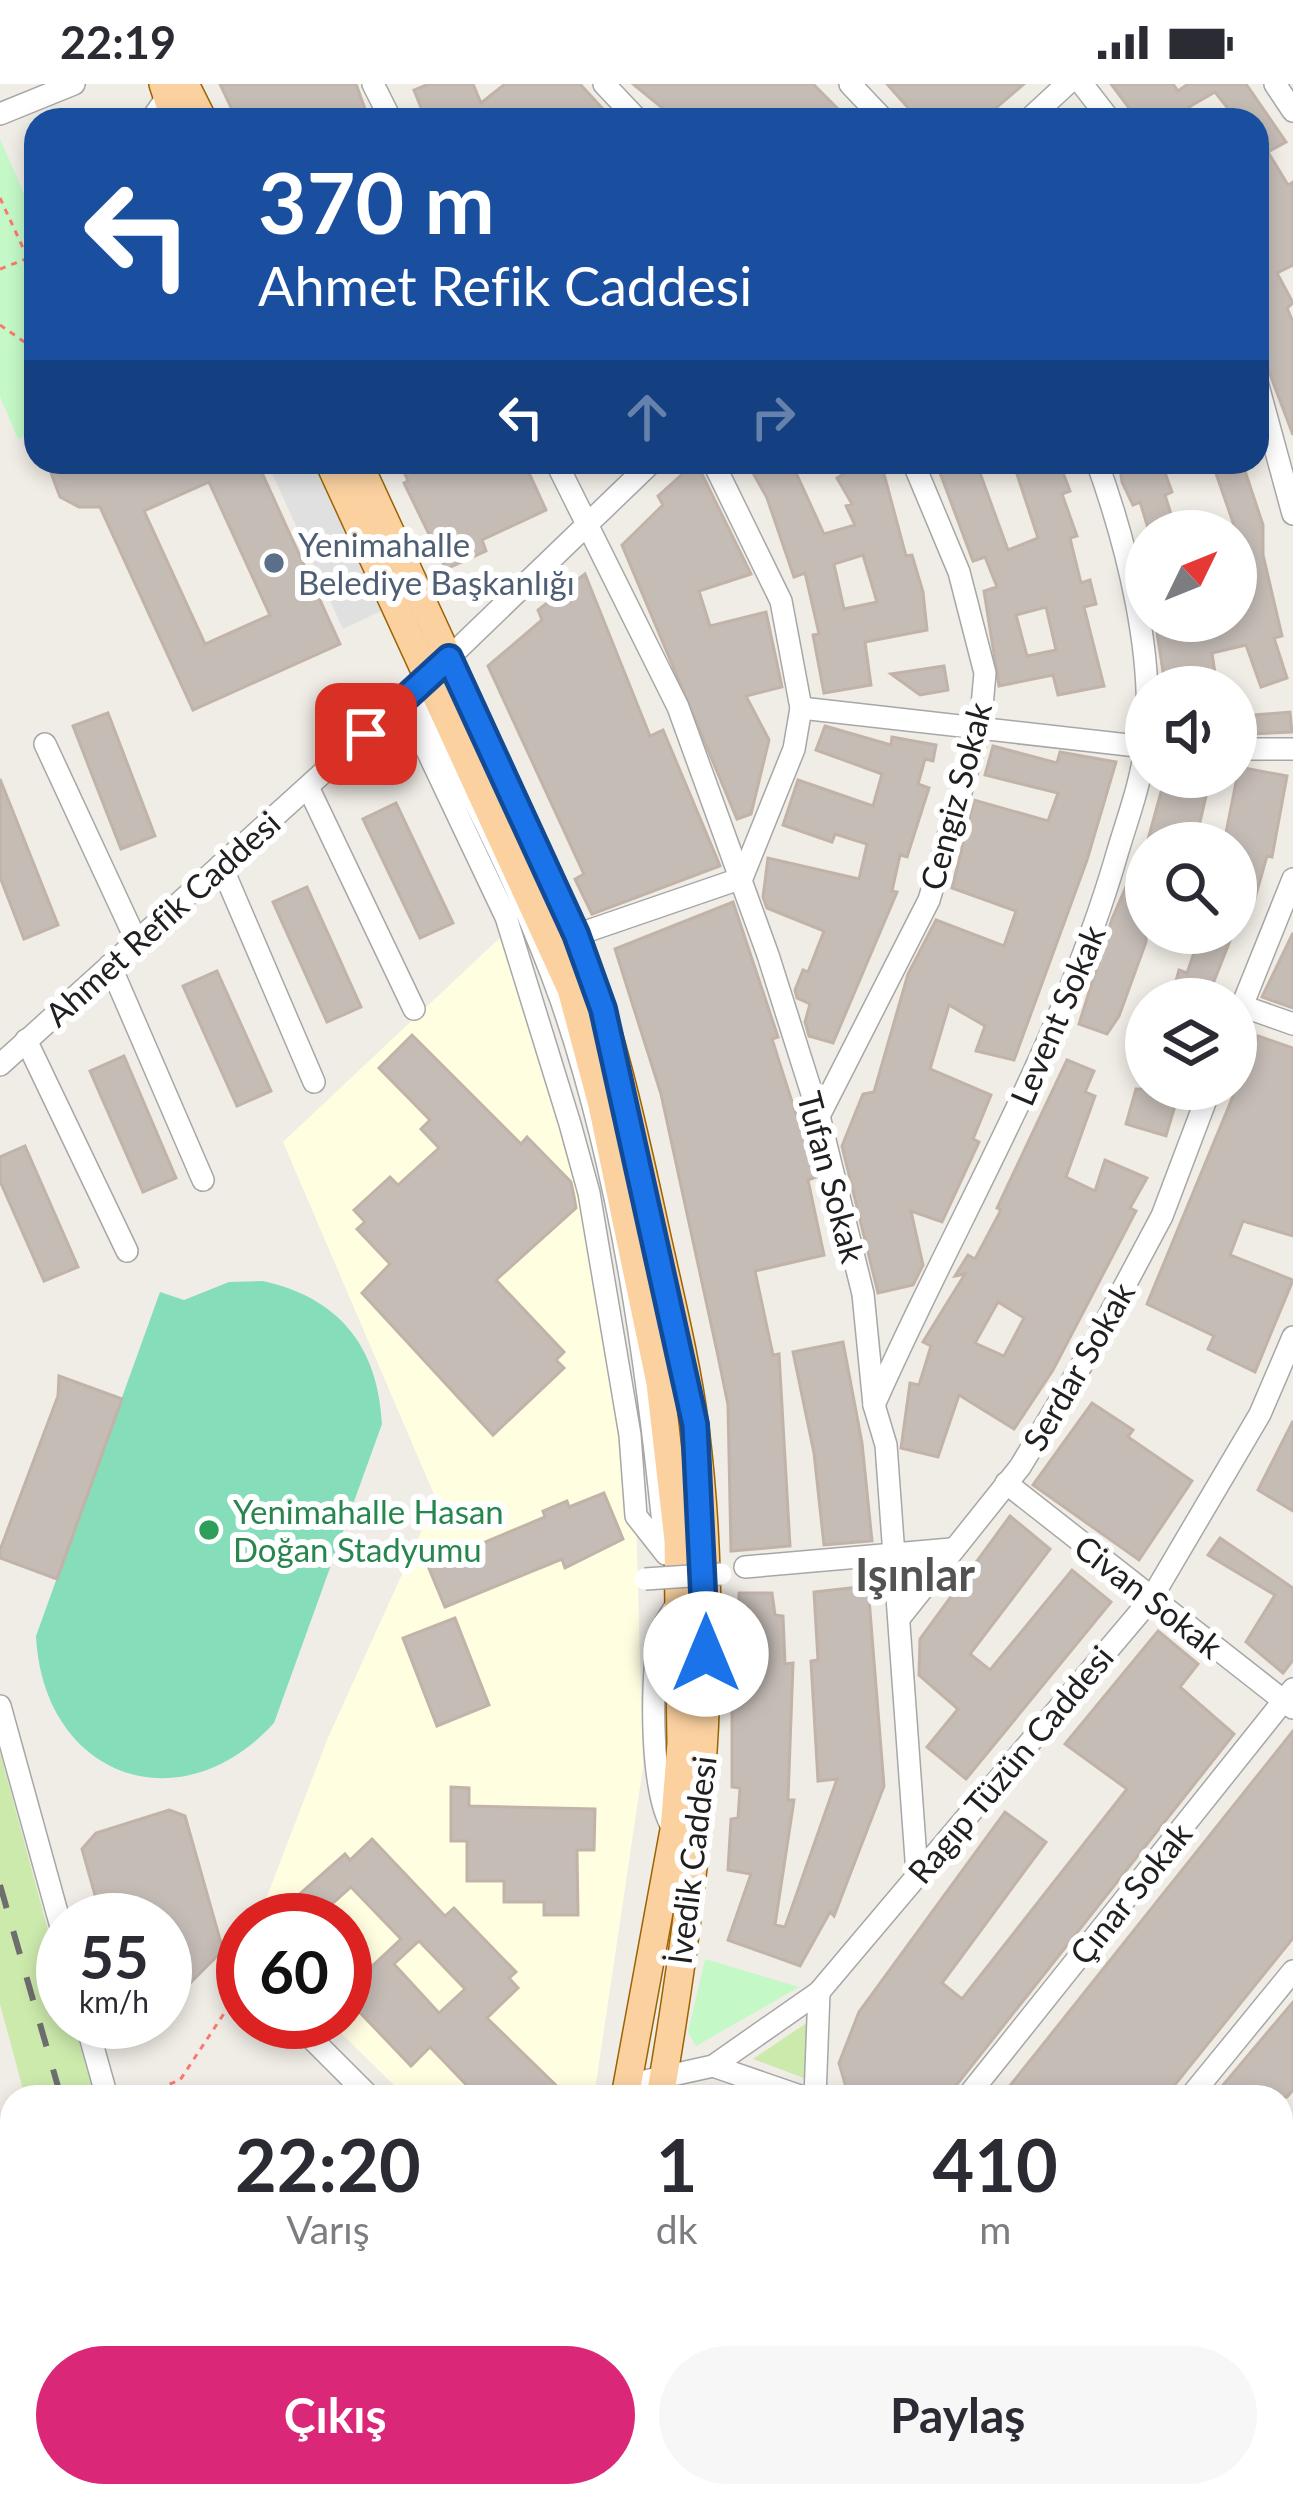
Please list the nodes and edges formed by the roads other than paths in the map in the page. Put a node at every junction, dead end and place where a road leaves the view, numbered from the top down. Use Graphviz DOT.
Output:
graph roads {
  1 [pos="74,84"];
  2 [pos="604,84"];
  3 [pos="850,84"];
  4 [pos="1067,84"];
  5 [pos="1082,84"];
  6 [pos="1275,84"];
  7 [pos="627,108"];
  8 [pos="873,108"];
  9 [pos="1041,108"];
  10 [pos="1101,108"];
  11 [pos="1293,111"];
  12 [pos="0,114"];
  13 [pos="1269,426"];
  14 [pos="336,474"];
  15 [pos="363,474"];
  16 [pos="562,474"];
  17 [pos="639,474"];
  18 [pos="719,474"];
  19 [pos="918,474"];
  20 [pos="1101,474"];
  21 [pos="1293,514"];
  22 [pos="585,522"];
  23 [pos="440,666"];
  24 [pos="1142,666"];
  25 [pos="801,708"];
  26 [pos="980,728"];
  27 [pos="45,744"];
  28 [pos="453,744"];
  29 [pos="1125,745"];
  30 [pos="1257,748"];
  31 [pos="1293,749"];
  32 [pos="308,787"];
  33 [pos="1132,798"];
  34 [pos="221,865"];
  35 [pos="742,878"];
  36 [pos="1293,878"];
  37 [pos="576,934"];
  38 [pos="136,940"];
  39 [pos="110,965"];
  40 [pos="1253,978"];
  41 [pos="414,1009"];
  42 [pos="1257,1017"];
  43 [pos="1293,1024"];
  44 [pos="26,1040"];
  45 [pos="1,1060"];
  46 [pos="314,1082"];
  47 [pos="1202,1110"];
  48 [pos="818,1116"];
  49 [pos="203,1180"];
  50 [pos="127,1251"];
  51 [pos="1293,1337"];
  52 [pos="874,1405"];
  53 [pos="1006,1483"];
  54 [pos="641,1523"];
  55 [pos="951,1549"];
  56 [pos="896,1555"];
  57 [pos="745,1567"];
  58 [pos="721,1574"];
  59 [pos="645,1579"];
  60 [pos="681,1596"];
  61 [pos="1151,1599"];
  62 [pos="901,1616"];
  63 [pos="1290,1699"];
  64 [pos="0,1706"];
  65 [pos="917,1873"];
  66 [pos="52,1893"];
  67 [pos="1293,1971"];
  68 [pos="819,1992"];
  69 [pos="94,2049"];
  70 [pos="323,2049"];
  71 [pos="713,2066"];
  72 [pos="104,2085"];
  73 [pos="358,2085"];
  74 [pos="627,2085"];
  75 [pos="662,2085"];
  76 [pos="669,2085"];
  77 [pos="768,2085"];
  78 [pos="815,2085"];
  79 [pos="978,2085"];
  80 [pos="1200,2085"];
  1 -- 12 [label="street"];
  2 -- 7 [label="street"];
  3 -- 8 [label="street"];
  4 -- 9 [label="street"];
  5 -- 10 [label="street"];
  6 -- 11 [label="street"];
  13 -- 21 [label="street"];
  14 -- 23 [label="main road, İvedik Caddesi"];
  15 -- 23 [label="main road, İvedik Caddesi"];
  16 -- 22 [label="street, Tufan Sokak"];
  17 -- 22 [label="street, Ahmet Refik Caddesi"];
  18 -- 25 [label="street"];
  19 -- 26 [label="street, Cengiz Sokak"];
  20 -- 24 [label="street, Levent Sokak"];
  22 -- 23 [label="street, Ahmet Refik Caddesi"];
  22 -- 35 [label="street, Tufan Sokak"];
  23 -- 28 [label="main road, İvedik Caddesi"];
  23 -- 32 [label="street, Ahmet Refik Caddesi"];
  23 -- 37 [label="main road, İvedik Caddesi"];
  25 -- 26 [label="street"];
  25 -- 35 [label="street"];
  26 -- 29 [label="street"];
  26 -- 48 [label="street, Cengiz Sokak"];
  27 -- 38 [label="street"];
  28 -- 54 [label="street"];
  28 -- 54 [label="street"];
  28 -- 60 [label="main road, İvedik Caddesi"];
  30 -- 31 [label="street"];
  32 -- 34 [label="street, Ahmet Refik Caddesi"];
  32 -- 41 [label="street"];
  33 -- 52 [label="street, Levent Sokak"];
  34 -- 38 [label="street, Ahmet Refik Caddesi"];
  34 -- 46 [label="street"];
  35 -- 37 [label="street"];
  35 -- 48 [label="street, Tufan Sokak"];
  36 -- 40 [label="street"];
  37 -- 75 [label="main road, İvedik Caddesi"];
  38 -- 39 [label="street, Ahmet Refik Caddesi"];
  39 -- 44 [label="street, Ahmet Refik Caddesi"];
  39 -- 49 [label="street"];
  42 -- 43 [label="street"];
  44 -- 45 [label="street, Ahmet Refik Caddesi"];
  44 -- 50 [label="street"];
  47 -- 53 [label="street, Serdar Sokak"];
  48 -- 52 [label="street, Tufan Sokak"];
  51 -- 61 [label="street, Ragıp Tüzün Caddesi"];
  52 -- 56 [label="street, Tufan Sokak"];
  53 -- 55 [label="street, Serdar Sokak"];
  53 -- 61 [label="street, Civan Sokak"];
  54 -- 60 [label="street"];
  55 -- 56 [label="street"];
  55 -- 62 [label="street, Serdar Sokak"];
  56 -- 57 [label="street"];
  56 -- 62 [label="street, Tufan Sokak"];
  58 -- 59 [label="street, bridge"];
  60 -- 74 [label="main road, İvedik Caddesi"];
  61 -- 63 [label="street, Civan Sokak"];
  61 -- 65 [label="street, Ragıp Tüzün Caddesi"];
  62 -- 65 [label="street, Tufan Sokak"];
  63 -- 79 [label="street, Çınar Sokak"];
  64 -- 66 [label="street"];
  65 -- 68 [label="street, Ragıp Tüzün Caddesi"];
  67 -- 80 [label="street"];
  68 -- 71 [label="street, Ragıp Tüzün Caddesi"];
  68 -- 78 [label="street"];
  69 -- 72 [label="street"];
  70 -- 73 [label="street"];
  71 -- 76 [label="street, Ragıp Tüzün Caddesi"];
  71 -- 77 [label="street"];
}
